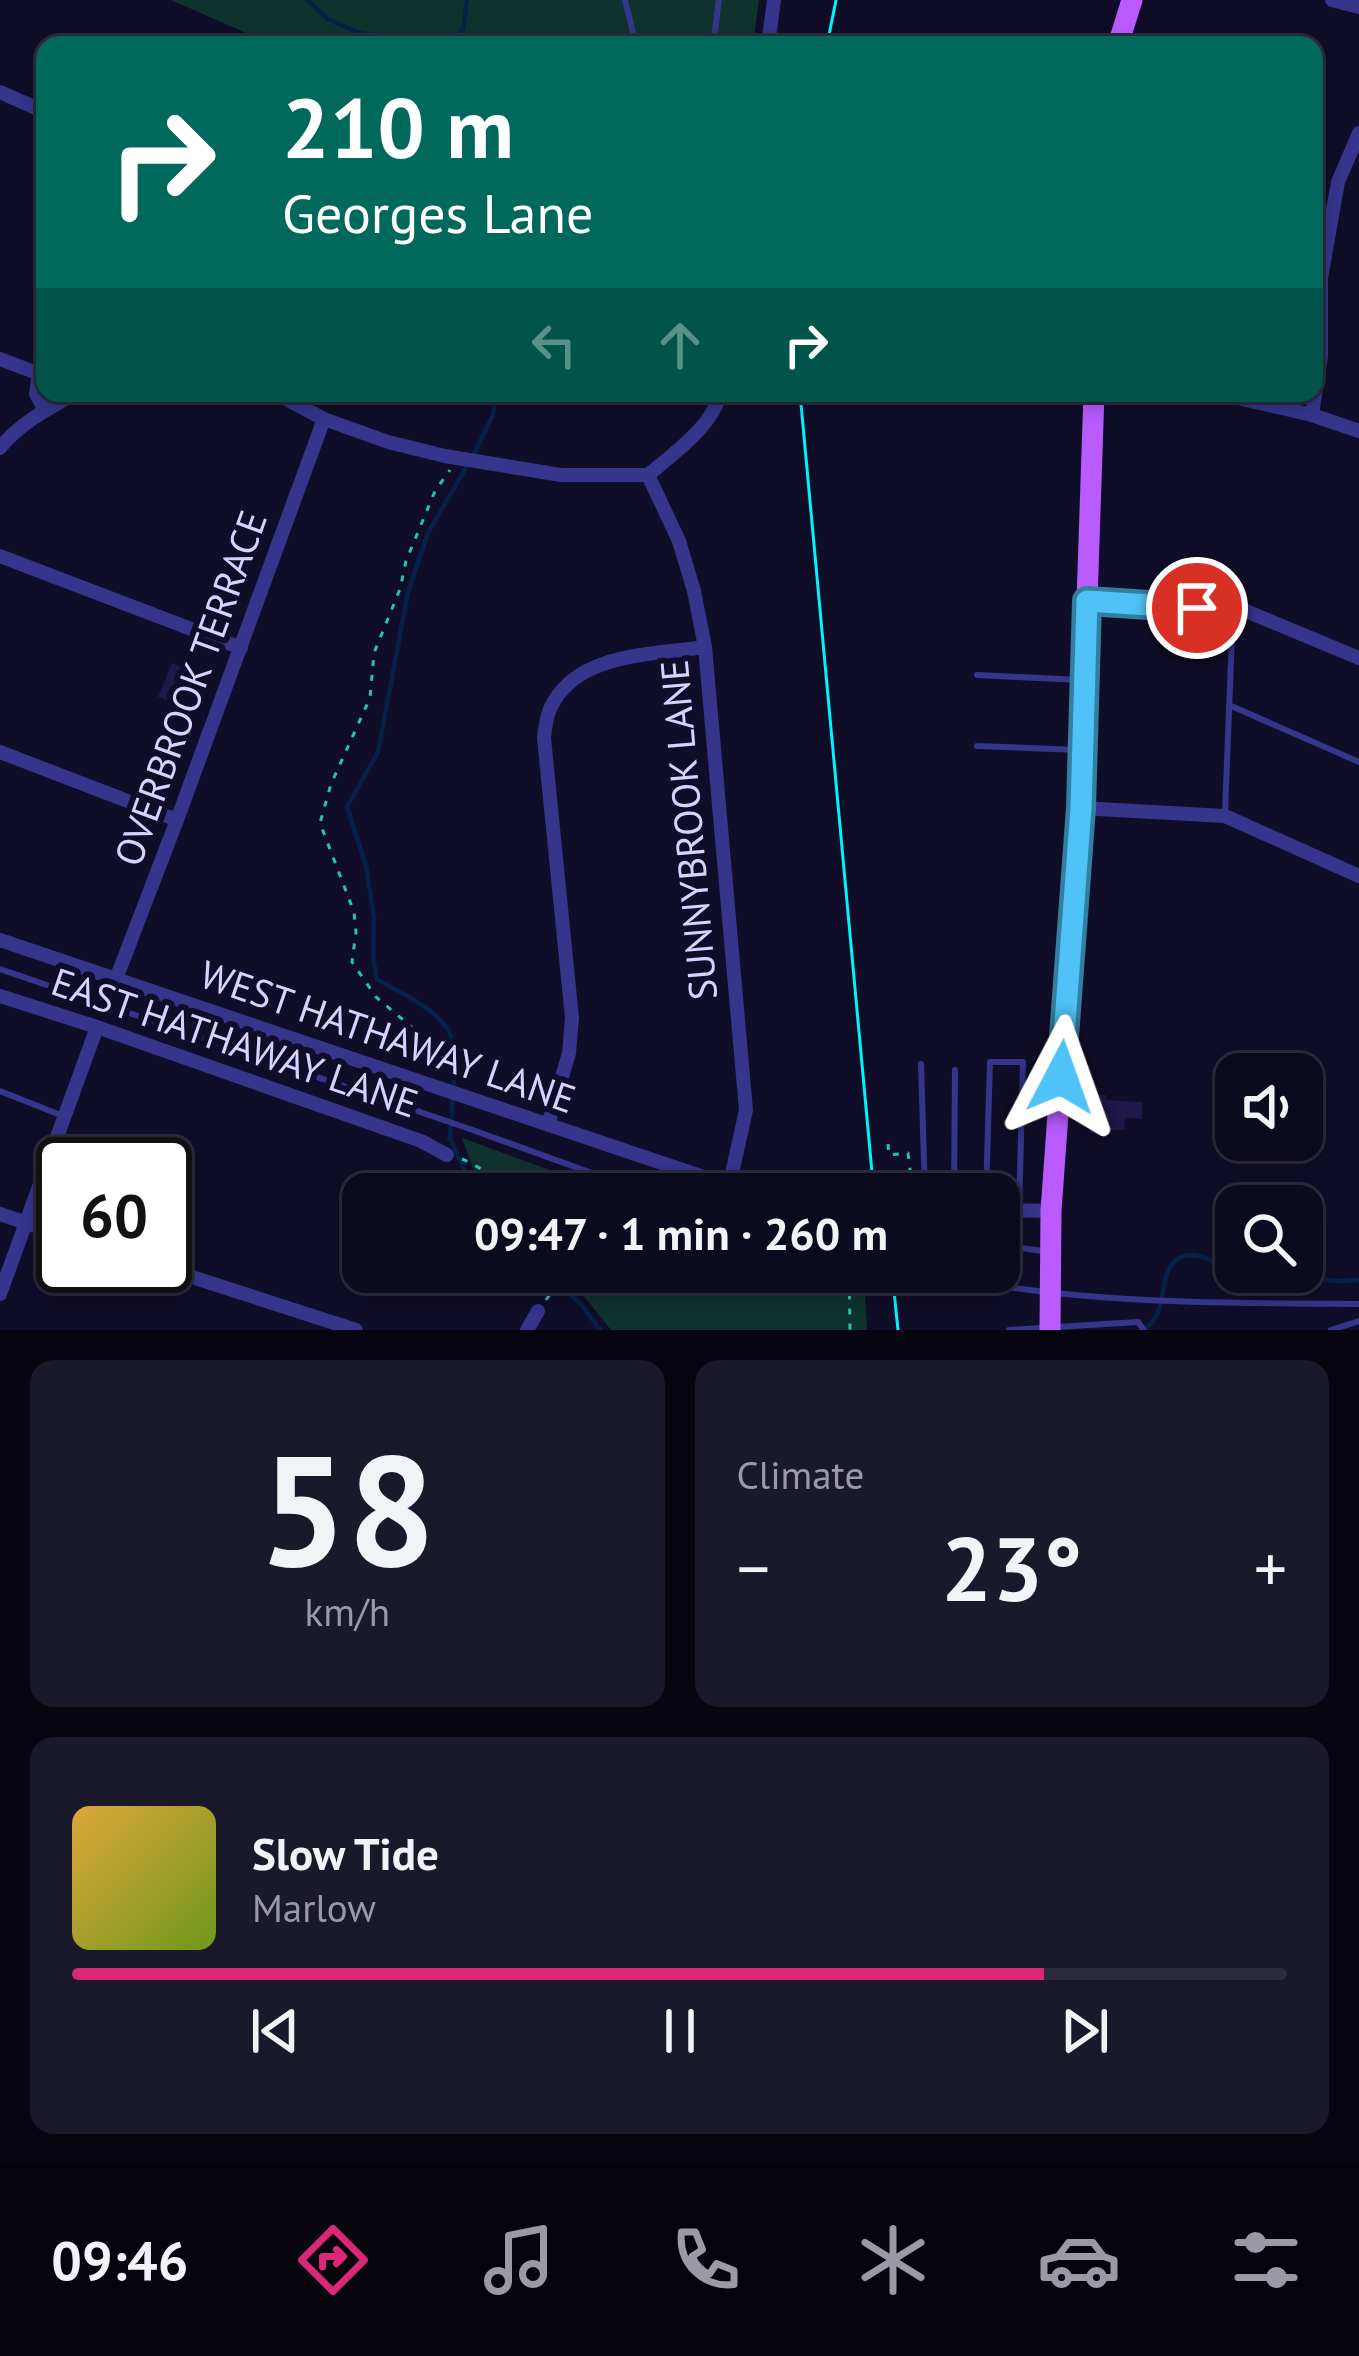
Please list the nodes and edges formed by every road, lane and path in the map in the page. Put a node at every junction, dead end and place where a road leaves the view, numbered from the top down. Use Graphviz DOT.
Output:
graph roads {
  1 [pos="626,0"];
  2 [pos="719,0"];
  3 [pos="1132,0"];
  4 [pos="1332,0"];
  5 [pos="770,1"];
  6 [pos="1359,7"];
  7 [pos="634,36"];
  8 [pos="714,36"];
  9 [pos="768,36"];
  10 [pos="1121,36"];
  11 [pos="0,92"];
  12 [pos="36,108"];
  13 [pos="1359,133"];
  14 [pos="1323,267"];
  15 [pos="0,359"];
  16 [pos="36,372"];
  17 [pos="41,402"];
  18 [pos="60,402"];
  19 [pos="291,402"];
  20 [pos="718,402"];
  21 [pos="1094,402"];
  22 [pos="1256,402"];
  23 [pos="1314,402"];
  24 [pos="45,410"];
  25 [pos="1312,415"];
  26 [pos="324,419"];
  27 [pos="1359,431"];
  28 [pos="0,448"];
  29 [pos="461,459"];
  30 [pos="648,475"];
  31 [pos="0,556"];
  32 [pos="1087,601"];
  33 [pos="1233,610"];
  34 [pos="705,647"];
  35 [pos="241,648"];
  36 [pos="1359,658"];
  37 [pos="976,675"];
  38 [pos="1084,680"];
  39 [pos="1229,704"];
  40 [pos="977,746"];
  41 [pos="1082,750"];
  42 [pos="0,752"];
  43 [pos="1359,762"];
  44 [pos="1081,808"];
  45 [pos="1225,816"];
  46 [pos="177,820"];
  47 [pos="1359,876"];
  48 [pos="0,940"];
  49 [pos="0,970"];
  50 [pos="116,979"];
  51 [pos="0,996"];
  52 [pos="97,1027"];
  53 [pos="921,1064"];
  54 [pos="955,1070"];
  55 [pos="0,1091"];
  56 [pos="446,1092"];
  57 [pos="65,1117"];
  58 [pos="548,1125"];
  59 [pos="888,1144"];
  60 [pos="447,1155"];
  61 [pos="470,1161"];
  62 [pos="486,1173"];
  63 [pos="593,1173"];
  64 [pos="688,1173"];
  65 [pos="732,1173"];
  66 [pos="910,1173"];
  67 [pos="924,1173"];
  68 [pos="954,1173"];
  69 [pos="987,1173"];
  70 [pos="1020,1173"];
  71 [pos="1020,1210"];
  72 [pos="1051,1211"];
  73 [pos="0,1214"];
  74 [pos="26,1223"];
  75 [pos="36,1226"];
  76 [pos="1020,1247"];
  77 [pos="1051,1252"];
  78 [pos="192,1277"];
  79 [pos="1020,1287"];
  80 [pos="1051,1292"];
  81 [pos="551,1293"];
  82 [pos="849,1293"];
  83 [pos="0,1294"];
  84 [pos="548,1297"];
  85 [pos="1359,1304"];
  86 [pos="538,1311"];
  87 [pos="1359,1321"];
  88 [pos="1093,1328"];
  89 [pos="1051,1329"];
  90 [pos="356,1330"];
  91 [pos="527,1330"];
  92 [pos="850,1330"];
  93 [pos="1009,1330"];
  94 [pos="1144,1330"];
  95 [pos="1331,1330"];
  1 -- 7 [label="lane"];
  2 -- 8 [label="lane"];
  3 -- 10 [label="main road"];
  4 -- 6 [label="street"];
  5 -- 9 [label="street"];
  11 -- 12 [label="street"];
  13 -- 14 [label="street"];
  15 -- 16 [label="street"];
  17 -- 24 [label="street"];
  18 -- 24 [label="street"];
  19 -- 26 [label="street"];
  20 -- 30 [label="street"];
  21 -- 32 [label="main road"];
  22 -- 25 [label="street"];
  23 -- 25 [label="street"];
  24 -- 28 [label="street"];
  25 -- 27 [label="street"];
  26 -- 29 [label="street"];
  26 -- 35 [label="street, OVERBROOK TERRACE"];
  29 -- 30 [label="street"];
  29 -- 56 [label="path"];
  30 -- 34 [label="street, SUNNYBROOK LANE"];
  31 -- 35 [label="street"];
  32 -- 33 [label="street"];
  32 -- 38 [label="main road"];
  33 -- 36 [label="street"];
  33 -- 39 [label="lane"];
  34 -- 58 [label="street"];
  34 -- 65 [label="street, SUNNYBROOK LANE"];
  35 -- 46 [label="street, OVERBROOK TERRACE"];
  37 -- 38 [label="lane"];
  38 -- 41 [label="main road"];
  39 -- 43 [label="lane"];
  39 -- 45 [label="lane"];
  40 -- 41 [label="lane"];
  41 -- 44 [label="main road"];
  42 -- 46 [label="street"];
  44 -- 45 [label="street"];
  44 -- 72 [label="main road"];
  45 -- 47 [label="street"];
  46 -- 50 [label="street, OVERBROOK TERRACE"];
  48 -- 50 [label="street, WEST HATHAWAY LANE"];
  49 -- 63 [label="lane"];
  50 -- 56 [label="street, WEST HATHAWAY LANE"];
  51 -- 52 [label="street, EAST HATHAWAY LANE"];
  52 -- 57 [label="street"];
  52 -- 60 [label="street, EAST HATHAWAY LANE"];
  53 -- 67 [label="lane"];
  54 -- 68 [label="lane"];
  55 -- 57 [label="lane"];
  56 -- 58 [label="street, WEST HATHAWAY LANE"];
  57 -- 74 [label="street"];
  58 -- 64 [label="street, WEST HATHAWAY LANE"];
  59 -- 66 [label="path"];
  61 -- 62 [label="path"];
  69 -- 70 [label="lane"];
  71 -- 72 [label="street"];
  72 -- 77 [label="main road"];
  73 -- 74 [label="street"];
  74 -- 75 [label="street"];
  74 -- 83 [label="street"];
  76 -- 77 [label="lane"];
  77 -- 80 [label="main road"];
  78 -- 90 [label="street"];
  79 -- 80 [label="lane"];
  80 -- 85 [label="lane"];
  80 -- 89 [label="main road"];
  81 -- 84 [label="path"];
  82 -- 92 [label="path"];
  86 -- 91 [label="street"];
  87 -- 95 [label="lane"];
  88 -- 89 [label="lane"];
  88 -- 94 [label="lane"];
  89 -- 93 [label="lane"];
}
